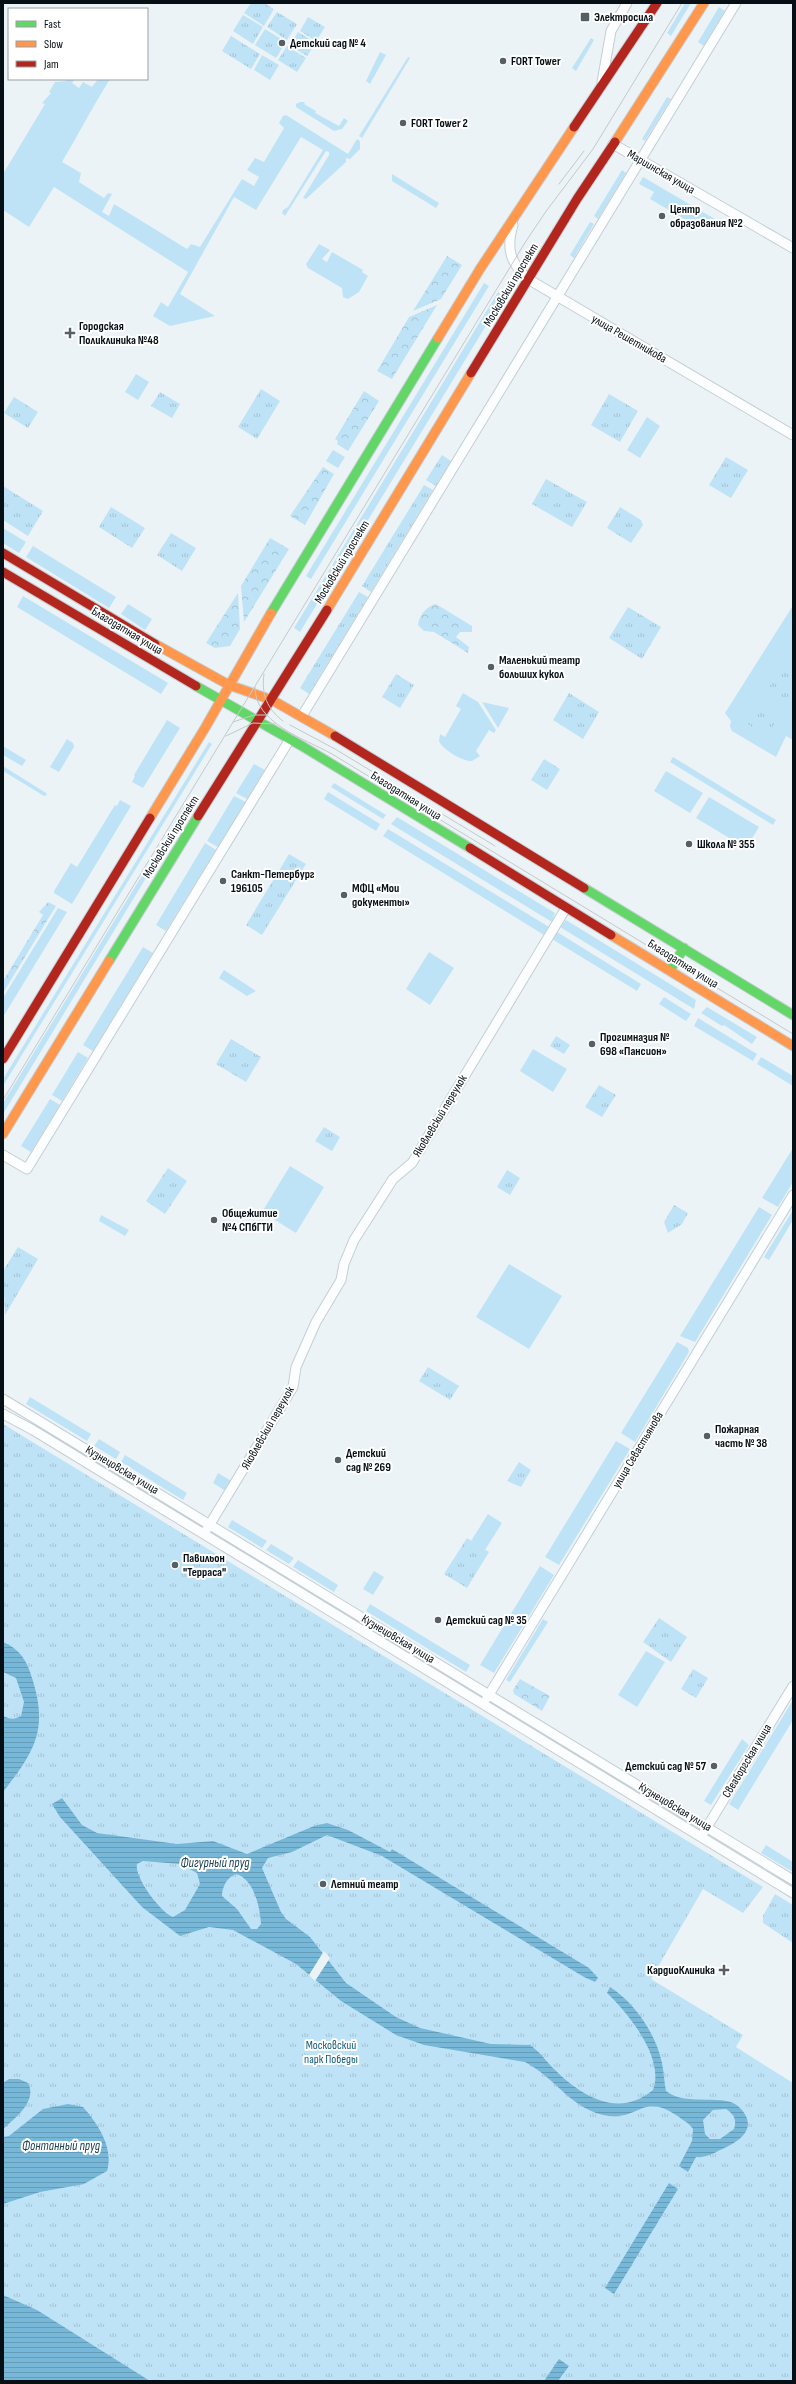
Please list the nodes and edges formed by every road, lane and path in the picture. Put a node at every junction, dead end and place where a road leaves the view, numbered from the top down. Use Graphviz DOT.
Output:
graph roads {
  1 [pos="627,3"];
  2 [pos="657,3"];
  3 [pos="704,3"];
  4 [pos="736,3"];
  5 [pos="602,87"];
  6 [pos="613,144"];
  7 [pos="640,161"];
  8 [pos="516,214"];
  9 [pos="793,248"];
  10 [pos="528,279"];
  11 [pos="558,297"];
  12 [pos="793,435"];
  13 [pos="3,553"];
  14 [pos="3,572"];
  15 [pos="229,685"];
  16 [pos="221,699"];
  17 [pos="272,700"];
  18 [pos="302,716"];
  19 [pos="258,721"];
  20 [pos="290,739"];
  21 [pos="566,908"];
  22 [pos="684,948"];
  23 [pos="670,970"];
  24 [pos="793,1015"];
  25 [pos="793,1046"];
  26 [pos="3,1059"];
  27 [pos="3,1134"];
  28 [pos="3,1155"];
  29 [pos="793,1195"];
  30 [pos="3,1399"];
  31 [pos="3,1414"];
  32 [pos="210,1524"];
  33 [pos="204,1534"];
  34 [pos="793,1686"];
  35 [pos="490,1694"];
  36 [pos="484,1704"];
  37 [pos="707,1827"];
  38 [pos="701,1837"];
  39 [pos="793,1880"];
  40 [pos="793,1893"];
  1 -- 5 [label="street"];
  2 -- 5 [label="main road"];
  3 -- 6 [label="main road, Московский проспект"];
  4 -- 7 [label="street"];
  5 -- 8 [label="main road"];
  6 -- 7 [label="street, Мариинская улица"];
  6 -- 10 [label="main road, Московский проспект"];
  7 -- 9 [label="street, Мариинская улица"];
  7 -- 11 [label="street"];
  8 -- 10 [label="street, улица Решетникова"];
  8 -- 15 [label="main road"];
  10 -- 11 [label="street, улица Решетникова"];
  10 -- 17 [label="main road, Московский проспект"];
  11 -- 12 [label="street, улица Решетникова"];
  11 -- 18 [label="street"];
  13 -- 15 [label="main road, Благодатная улица"];
  14 -- 16 [label="main road, Благодатная улица"];
  15 -- 16 [label="main road"];
  15 -- 17 [label="main road, Благодатная улица"];
  16 -- 19 [label="main road, Благодатная улица"];
  16 -- 26 [label="main road"];
  17 -- 18 [label="main road, Благодатная улица"];
  17 -- 19 [label="main road, Московский проспект"];
  18 -- 22 [label="main road, Благодатная улица"];
  19 -- 20 [label="main road, Благодатная улица"];
  19 -- 27 [label="main road, Московский проспект"];
  20 -- 21 [label="main road, Благодатная улица"];
  20 -- 28 [label="street"];
  21 -- 23 [label="main road, Благодатная улица"];
  21 -- 32 [label="street, Яковлевский переулок"];
  22 -- 23 [label="main road"];
  22 -- 24 [label="main road, Благодатная улица"];
  23 -- 25 [label="main road, Благодатная улица"];
  29 -- 35 [label="street, улица Севастьянова"];
  30 -- 32 [label="street, Кузнецовская улица"];
  31 -- 33 [label="street, Кузнецовская улица"];
  32 -- 33 [label="street, Яковлевский переулок"];
  32 -- 35 [label="street, Кузнецовская улица"];
  33 -- 36 [label="street, Кузнецовская улица"];
  34 -- 37 [label="street, Свеаборгская улица"];
  35 -- 36 [label="street, улица Севастьянова"];
  35 -- 37 [label="street, Кузнецовская улица"];
  36 -- 38 [label="street, Кузнецовская улица"];
  37 -- 38 [label="street, Свеаборгская улица"];
  37 -- 39 [label="street, Кузнецовская улица"];
  38 -- 40 [label="street, Кузнецовская улица"];
}
